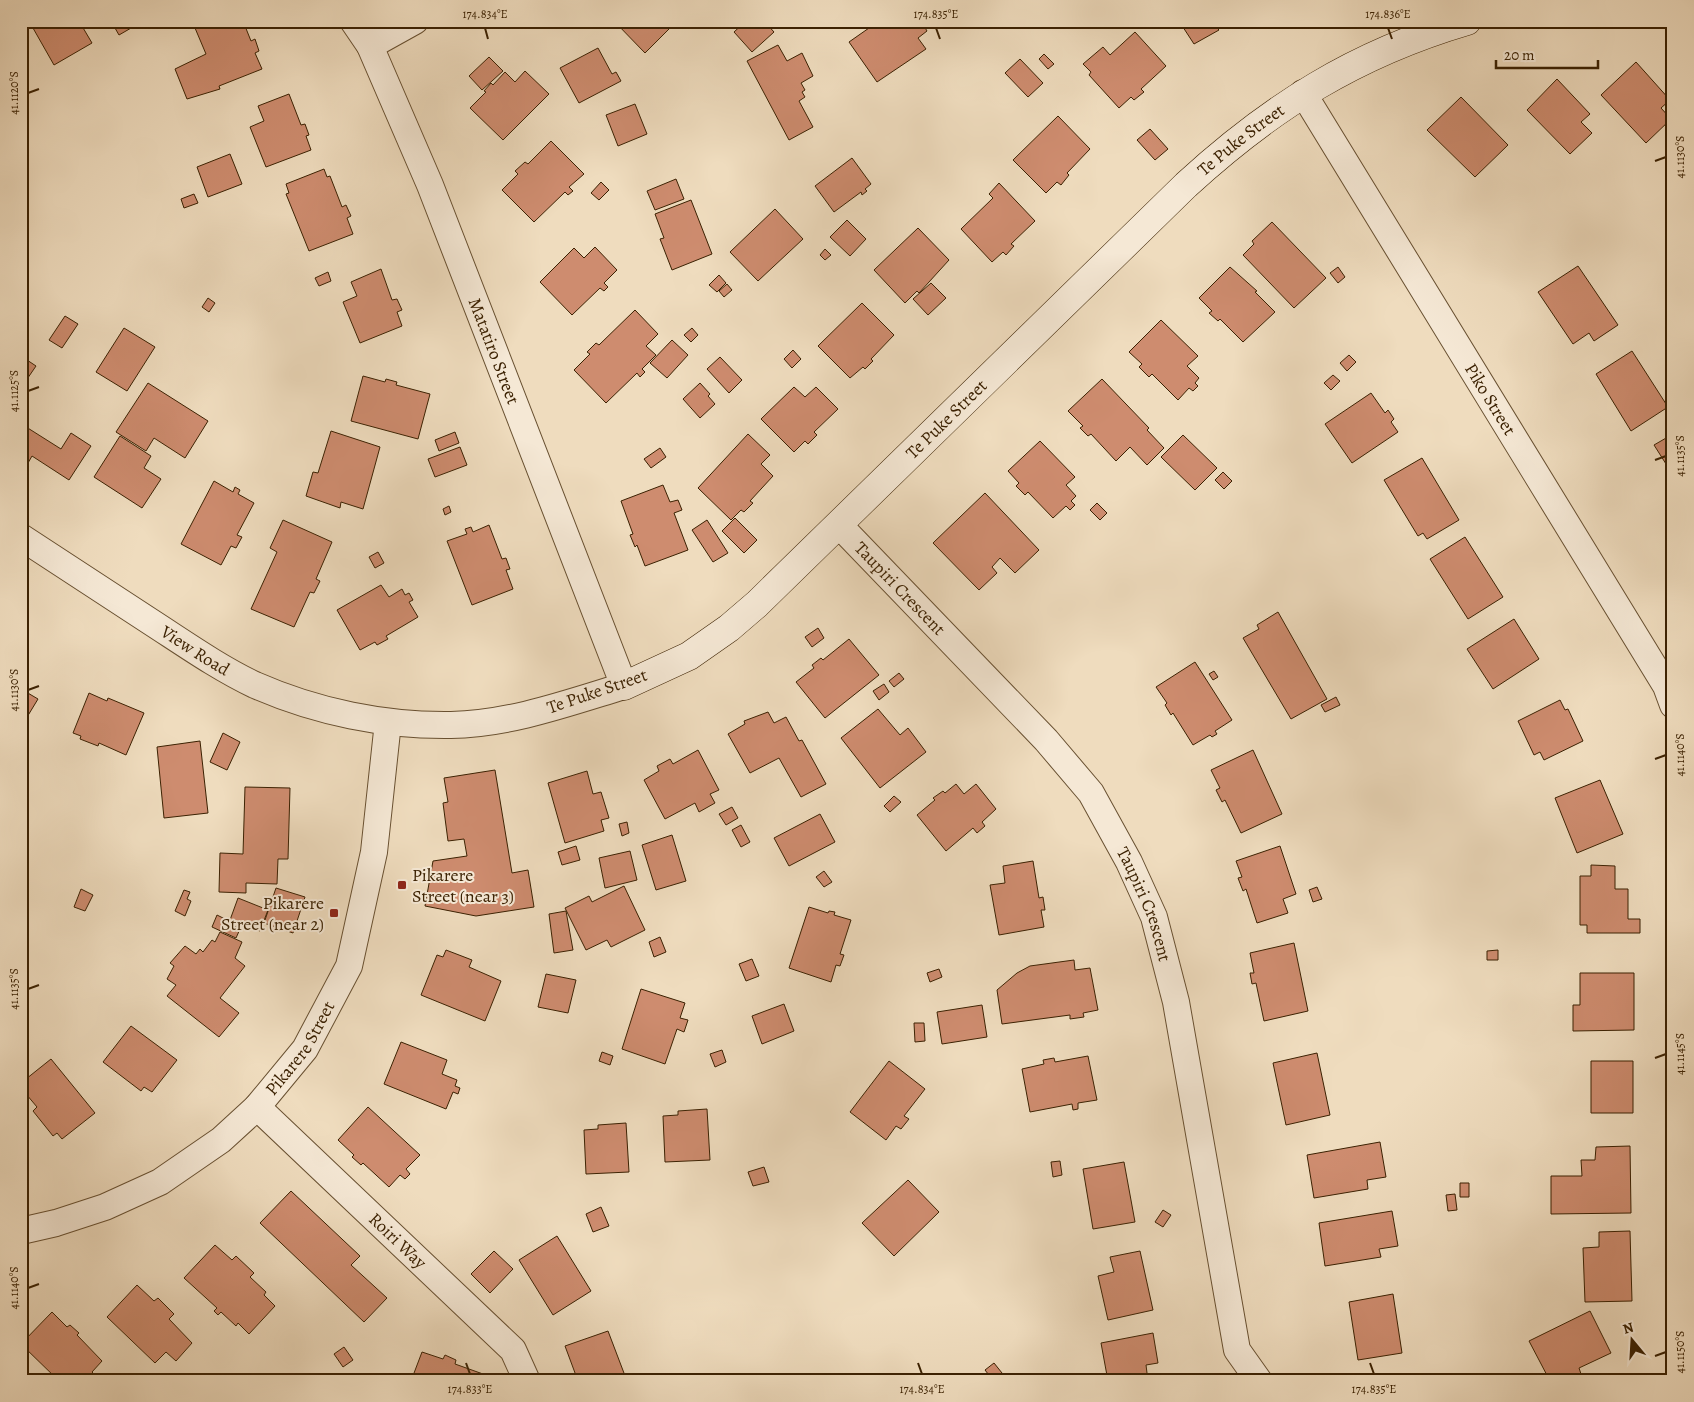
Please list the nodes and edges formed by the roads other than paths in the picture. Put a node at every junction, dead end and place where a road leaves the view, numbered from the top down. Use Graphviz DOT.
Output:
graph roads {
  1 [pos="353,21"];
  2 [pos="415,21"];
  3 [pos="1467,21"];
  4 [pos="370,46"];
  5 [pos="1304,93"];
  6 [pos="839,525"];
  7 [pos="21,537"];
  8 [pos="624,686"];
  9 [pos="1673,706"];
  10 [pos="388,722"];
  11 [pos="257,1107"];
  12 [pos="21,1231"];
  13 [pos="527,1381"];
  14 [pos="1258,1381"];
  1 -- 4 [label="street, Matatiro Street"];
  2 -- 4 [label="street"];
  3 -- 5 [label="street, Te Puke Street"];
  4 -- 8 [label="street, Matatiro Street"];
  5 -- 6 [label="street, Te Puke Street"];
  5 -- 9 [label="street, Piko Street"];
  6 -- 8 [label="street, Te Puke Street"];
  6 -- 14 [label="street, Taupiri Crescent"];
  7 -- 10 [label="street, View Road"];
  8 -- 10 [label="street, Te Puke Street"];
  10 -- 11 [label="street, Pikarere Street"];
  11 -- 12 [label="street, Pikarere Street"];
  11 -- 13 [label="street, Roiri Way"];
}
